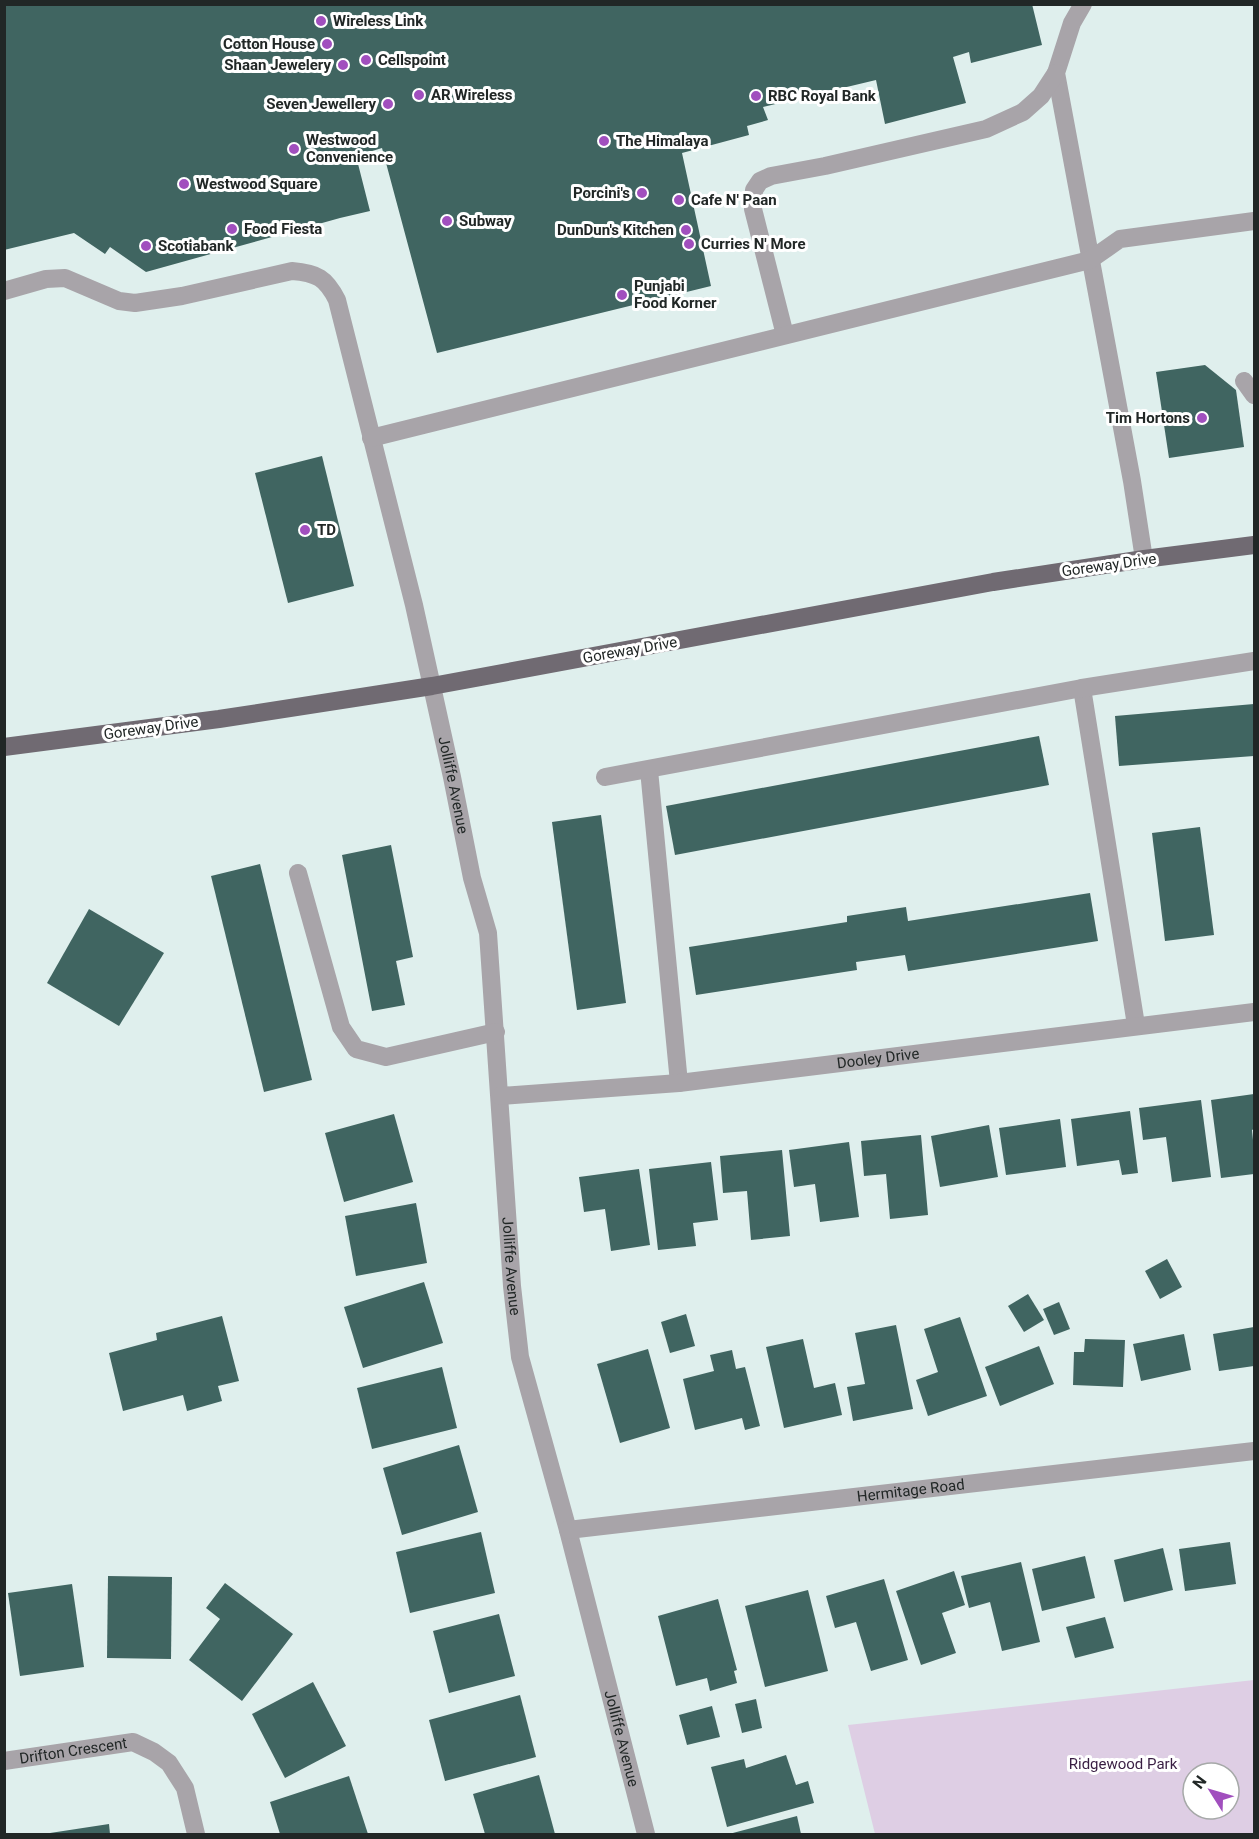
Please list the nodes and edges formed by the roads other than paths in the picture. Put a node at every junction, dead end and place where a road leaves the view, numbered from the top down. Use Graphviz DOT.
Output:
graph roads {
  1 [pos="1083,4"];
  2 [pos="1056,74"];
  3 [pos="1254,221"];
  4 [pos="1090,260"];
  5 [pos="4,291"];
  6 [pos="785,335"];
  7 [pos="371,438"];
  8 [pos="1254,545"];
  9 [pos="1144,559"];
  10 [pos="1254,661"];
  11 [pos="432,686"];
  12 [pos="1082,688"];
  13 [pos="4,747"];
  14 [pos="649,770"];
  15 [pos="605,777"];
  16 [pos="297,873"];
  17 [pos="1254,1012"];
  18 [pos="1136,1025"];
  19 [pos="496,1032"];
  20 [pos="679,1083"];
  21 [pos="500,1096"];
  22 [pos="1254,1451"];
  23 [pos="568,1530"];
  24 [pos="4,1761"];
  25 [pos="196,1834"];
  26 [pos="646,1834"];
  1 -- 2 [label="street"];
  2 -- 4 [label="street"];
  2 -- 6 [label="street"];
  3 -- 4 [label="street"];
  4 -- 6 [label="street"];
  4 -- 9 [label="street"];
  5 -- 7 [label="street, Jolliffe Avenue"];
  6 -- 7 [label="street"];
  7 -- 11 [label="street, Jolliffe Avenue"];
  8 -- 9 [label="main road, Goreway Drive"];
  9 -- 11 [label="main road, Goreway Drive"];
  10 -- 12 [label="street"];
  11 -- 13 [label="main road, Goreway Drive"];
  11 -- 19 [label="street, Jolliffe Avenue"];
  12 -- 14 [label="street"];
  12 -- 18 [label="street"];
  14 -- 15 [label="street"];
  14 -- 20 [label="street"];
  16 -- 19 [label="street"];
  17 -- 18 [label="street, Dooley Drive"];
  18 -- 20 [label="street, Dooley Drive"];
  19 -- 21 [label="street, Jolliffe Avenue"];
  20 -- 21 [label="street, Dooley Drive"];
  21 -- 23 [label="street, Jolliffe Avenue"];
  22 -- 23 [label="street, Hermitage Road"];
  23 -- 26 [label="street, Jolliffe Avenue"];
  24 -- 25 [label="street, Drifton Crescent"];
}
